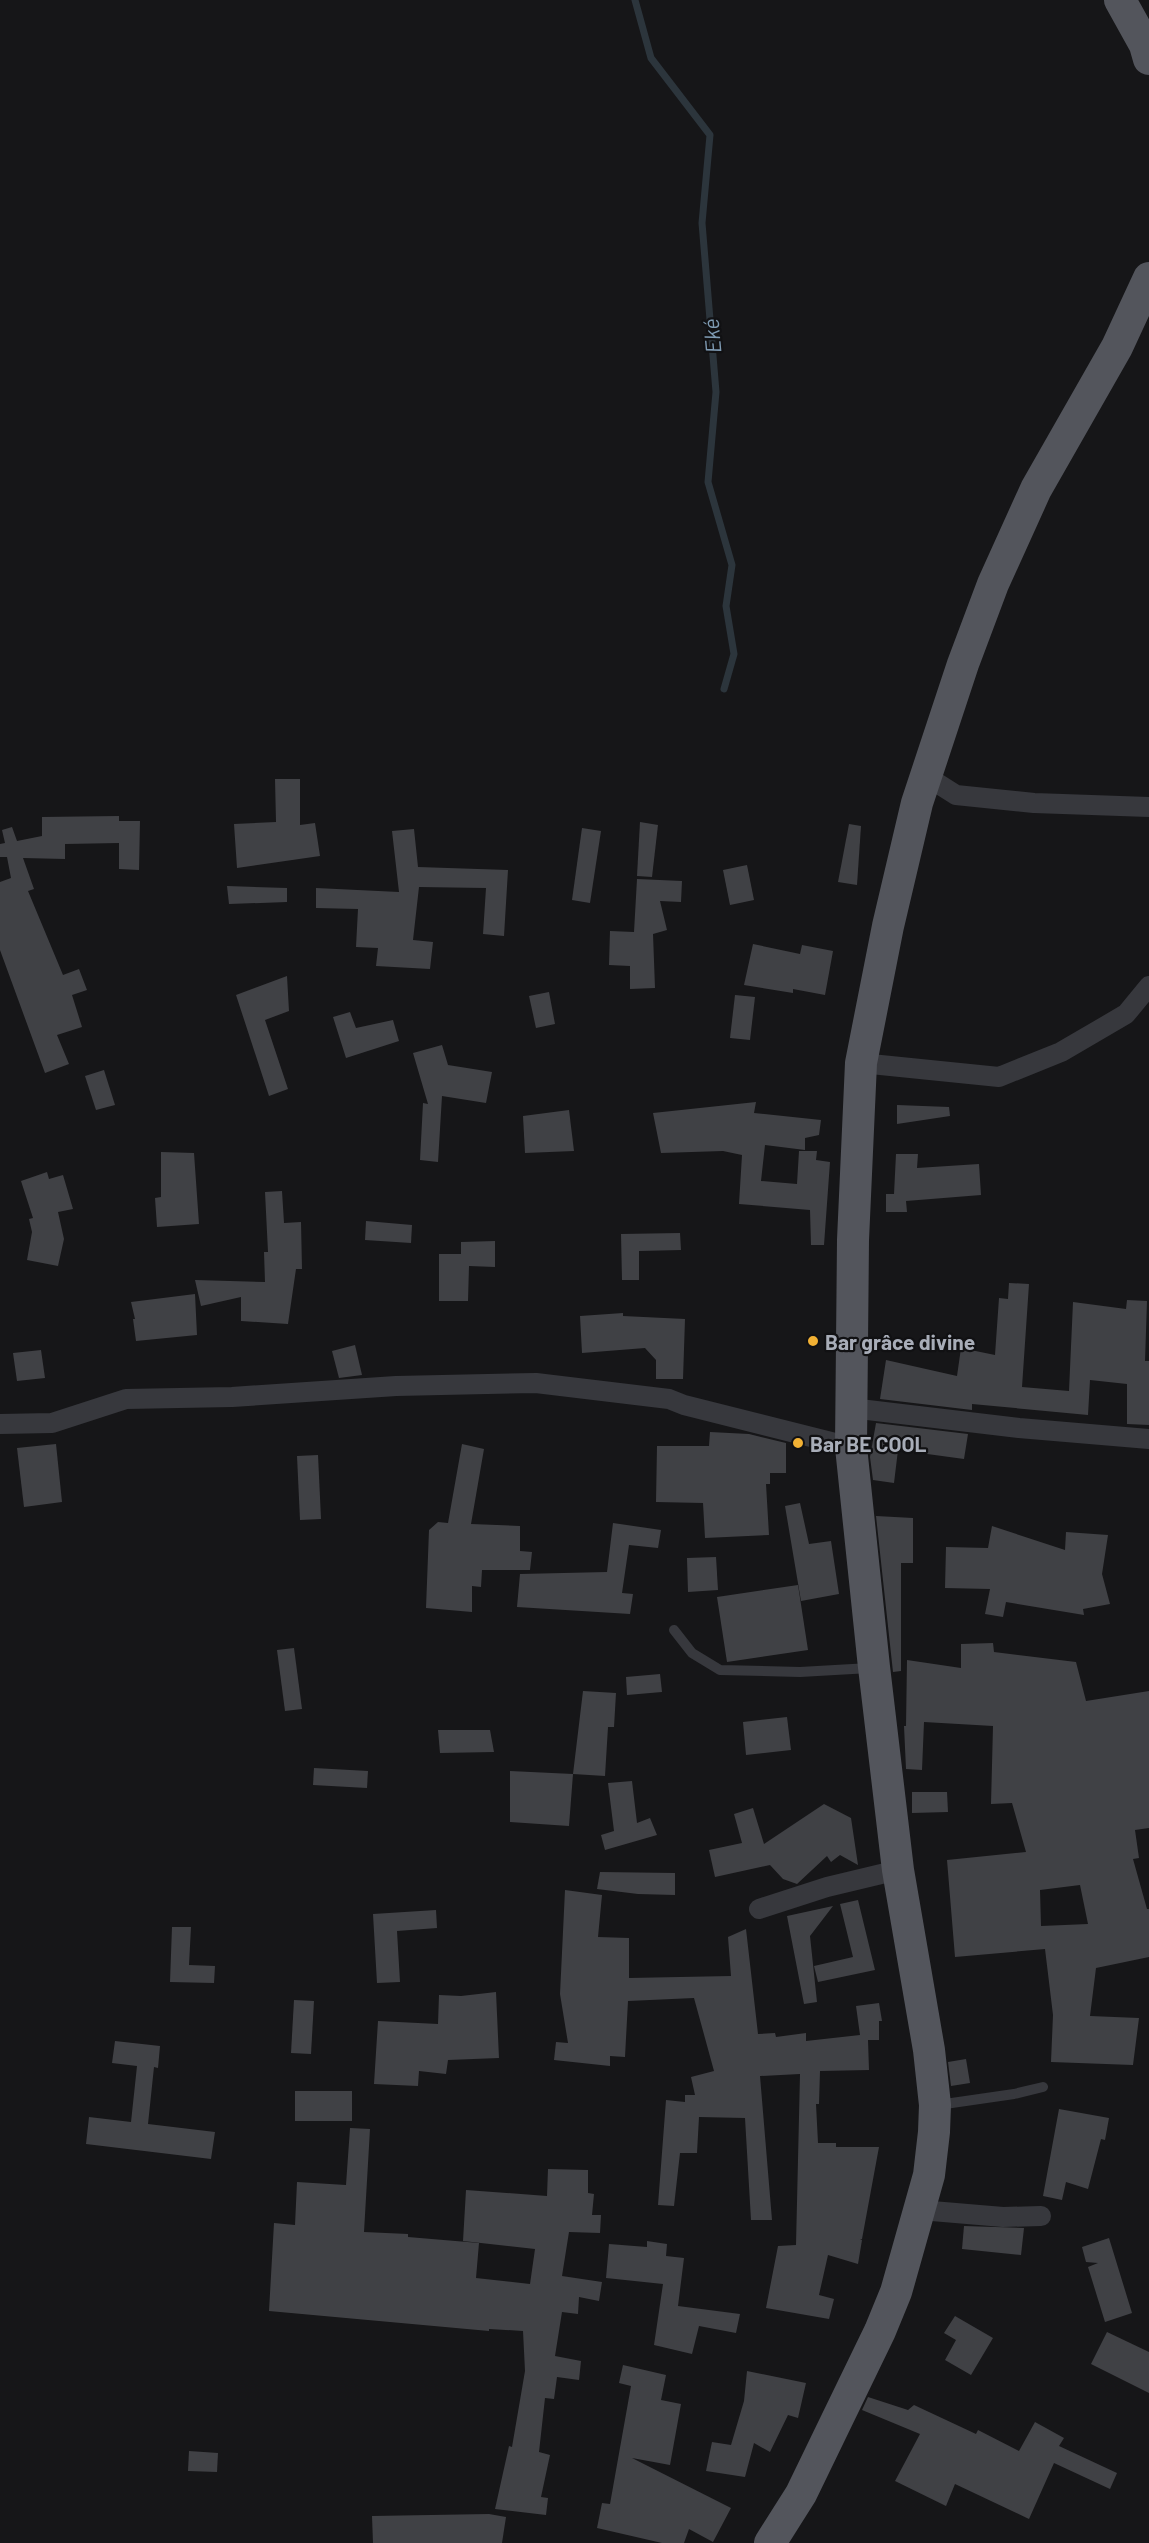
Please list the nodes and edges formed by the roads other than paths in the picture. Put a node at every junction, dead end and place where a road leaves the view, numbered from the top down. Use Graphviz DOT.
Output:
graph roads {
  1 [pos="1120,0"];
  2 [pos="1149,59"];
  3 [pos="1149,278"];
  4 [pos="926,776"];
  5 [pos="1149,807"];
  6 [pos="1149,986"];
  7 [pos="1149,1012"];
  8 [pos="1126,1014"];
  9 [pos="861,1063"];
  10 [pos="851,1408"];
  11 [pos="0,1424"];
  12 [pos="1149,1439"];
  13 [pos="851,1447"];
  14 [pos="674,1630"];
  15 [pos="874,1667"];
  16 [pos="898,1870"];
  17 [pos="759,1909"];
  18 [pos="1043,2087"];
  19 [pos="935,2105"];
  20 [pos="920,2210"];
  21 [pos="1041,2216"];
  22 [pos="770,2543"];
  1 -- 2 [label="main road"];
  3 -- 4 [label="main road"];
  4 -- 5 [label="street"];
  4 -- 9 [label="main road"];
  6 -- 8 [label="street"];
  7 -- 8 [label="street"];
  8 -- 9 [label="street"];
  9 -- 10 [label="main road"];
  10 -- 12 [label="street"];
  10 -- 13 [label="main road"];
  11 -- 13 [label="street"];
  13 -- 15 [label="main road"];
  14 -- 15 [label="lane"];
  15 -- 16 [label="main road"];
  16 -- 17 [label="street"];
  16 -- 19 [label="main road"];
  18 -- 19 [label="lane"];
  19 -- 20 [label="main road"];
  20 -- 21 [label="street"];
  20 -- 22 [label="main road"];
}
